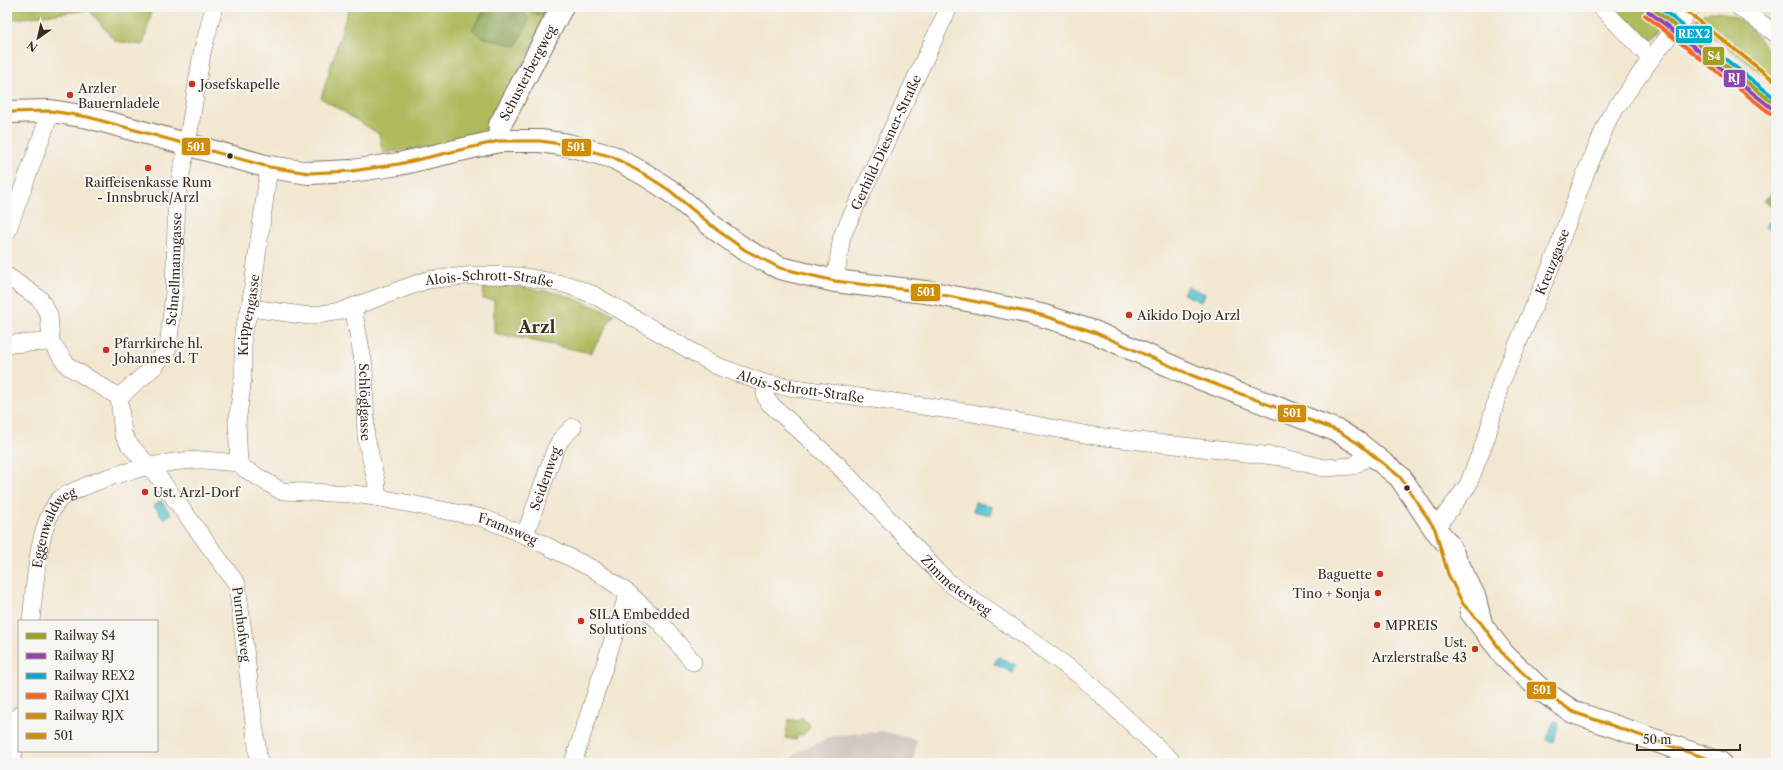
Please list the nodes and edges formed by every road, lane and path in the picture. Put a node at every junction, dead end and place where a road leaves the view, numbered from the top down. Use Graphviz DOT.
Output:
graph roads {
  1 [pos="214,7"];
  2 [pos="562,7"];
  3 [pos="949,7"];
  4 [pos="1600,7"];
  5 [pos="1692,7"];
  6 [pos="1739,7"];
  7 [pos="1776,34"];
  8 [pos="1655,53"];
  9 [pos="51,111"];
  10 [pos="7,112"];
  11 [pos="499,141"];
  12 [pos="187,145"];
  13 [pos="270,167"];
  14 [pos="7,232"];
  15 [pos="7,276"];
  16 [pos="835,281"];
  17 [pos="353,307"];
  18 [pos="250,308"];
  19 [pos="51,342"];
  20 [pos="7,344"];
  21 [pos="767,384"];
  22 [pos="119,397"];
  23 [pos="573,427"];
  24 [pos="1372,453"];
  25 [pos="239,463"];
  26 [pos="149,466"];
  27 [pos="375,497"];
  28 [pos="1435,530"];
  29 [pos="525,535"];
  30 [pos="628,593"];
  31 [pos="31,620"];
  32 [pos="693,662"];
  33 [pos="18,722"];
  34 [pos="12,763"];
  35 [pos="259,763"];
  36 [pos="573,763"];
  37 [pos="1174,763"];
  38 [pos="1720,763"];
  1 -- 12 [label="street, Schnellmanngasse"];
  2 -- 11 [label="main road, Schusterbergweg"];
  3 -- 16 [label="street, Gerhild-Diesner-Straße"];
  4 -- 8 [label="street"];
  5 -- 8 [label="street, Kreuzgasse"];
  6 -- 7 [label="street"];
  8 -- 28 [label="street, Kreuzgasse"];
  9 -- 10 [label="main road"];
  9 -- 12 [label="main road"];
  9 -- 14 [label="street"];
  11 -- 13 [label="main road"];
  11 -- 16 [label="main road"];
  12 -- 13 [label="main road"];
  12 -- 22 [label="street, Schnellmanngasse"];
  13 -- 18 [label="street, Krippengasse"];
  15 -- 19 [label="street"];
  16 -- 24 [label="main road"];
  17 -- 18 [label="street, Alois-Schrott-Straße"];
  17 -- 21 [label="street, Alois-Schrott-Straße"];
  17 -- 27 [label="street, Schlöglgasse"];
  18 -- 25 [label="street, Krippengasse"];
  19 -- 20 [label="street"];
  19 -- 22 [label="street"];
  21 -- 24 [label="street, Alois-Schrott-Straße"];
  21 -- 37 [label="street, Zimmeterweg"];
  22 -- 26 [label="street, Purnhofweg"];
  23 -- 29 [label="street, Seidenweg"];
  24 -- 28 [label="main road"];
  25 -- 26 [label="street, Eggenwaldweg"];
  25 -- 27 [label="street, Framsweg"];
  26 -- 31 [label="street, Eggenwaldweg"];
  26 -- 35 [label="street, Purnhofweg"];
  27 -- 29 [label="street, Framsweg"];
  28 -- 38 [label="main road"];
  29 -- 30 [label="street, Framsweg"];
  30 -- 32 [label="street, Framsweg"];
  30 -- 36 [label="street"];
  33 -- 34 [label="street"];
}
